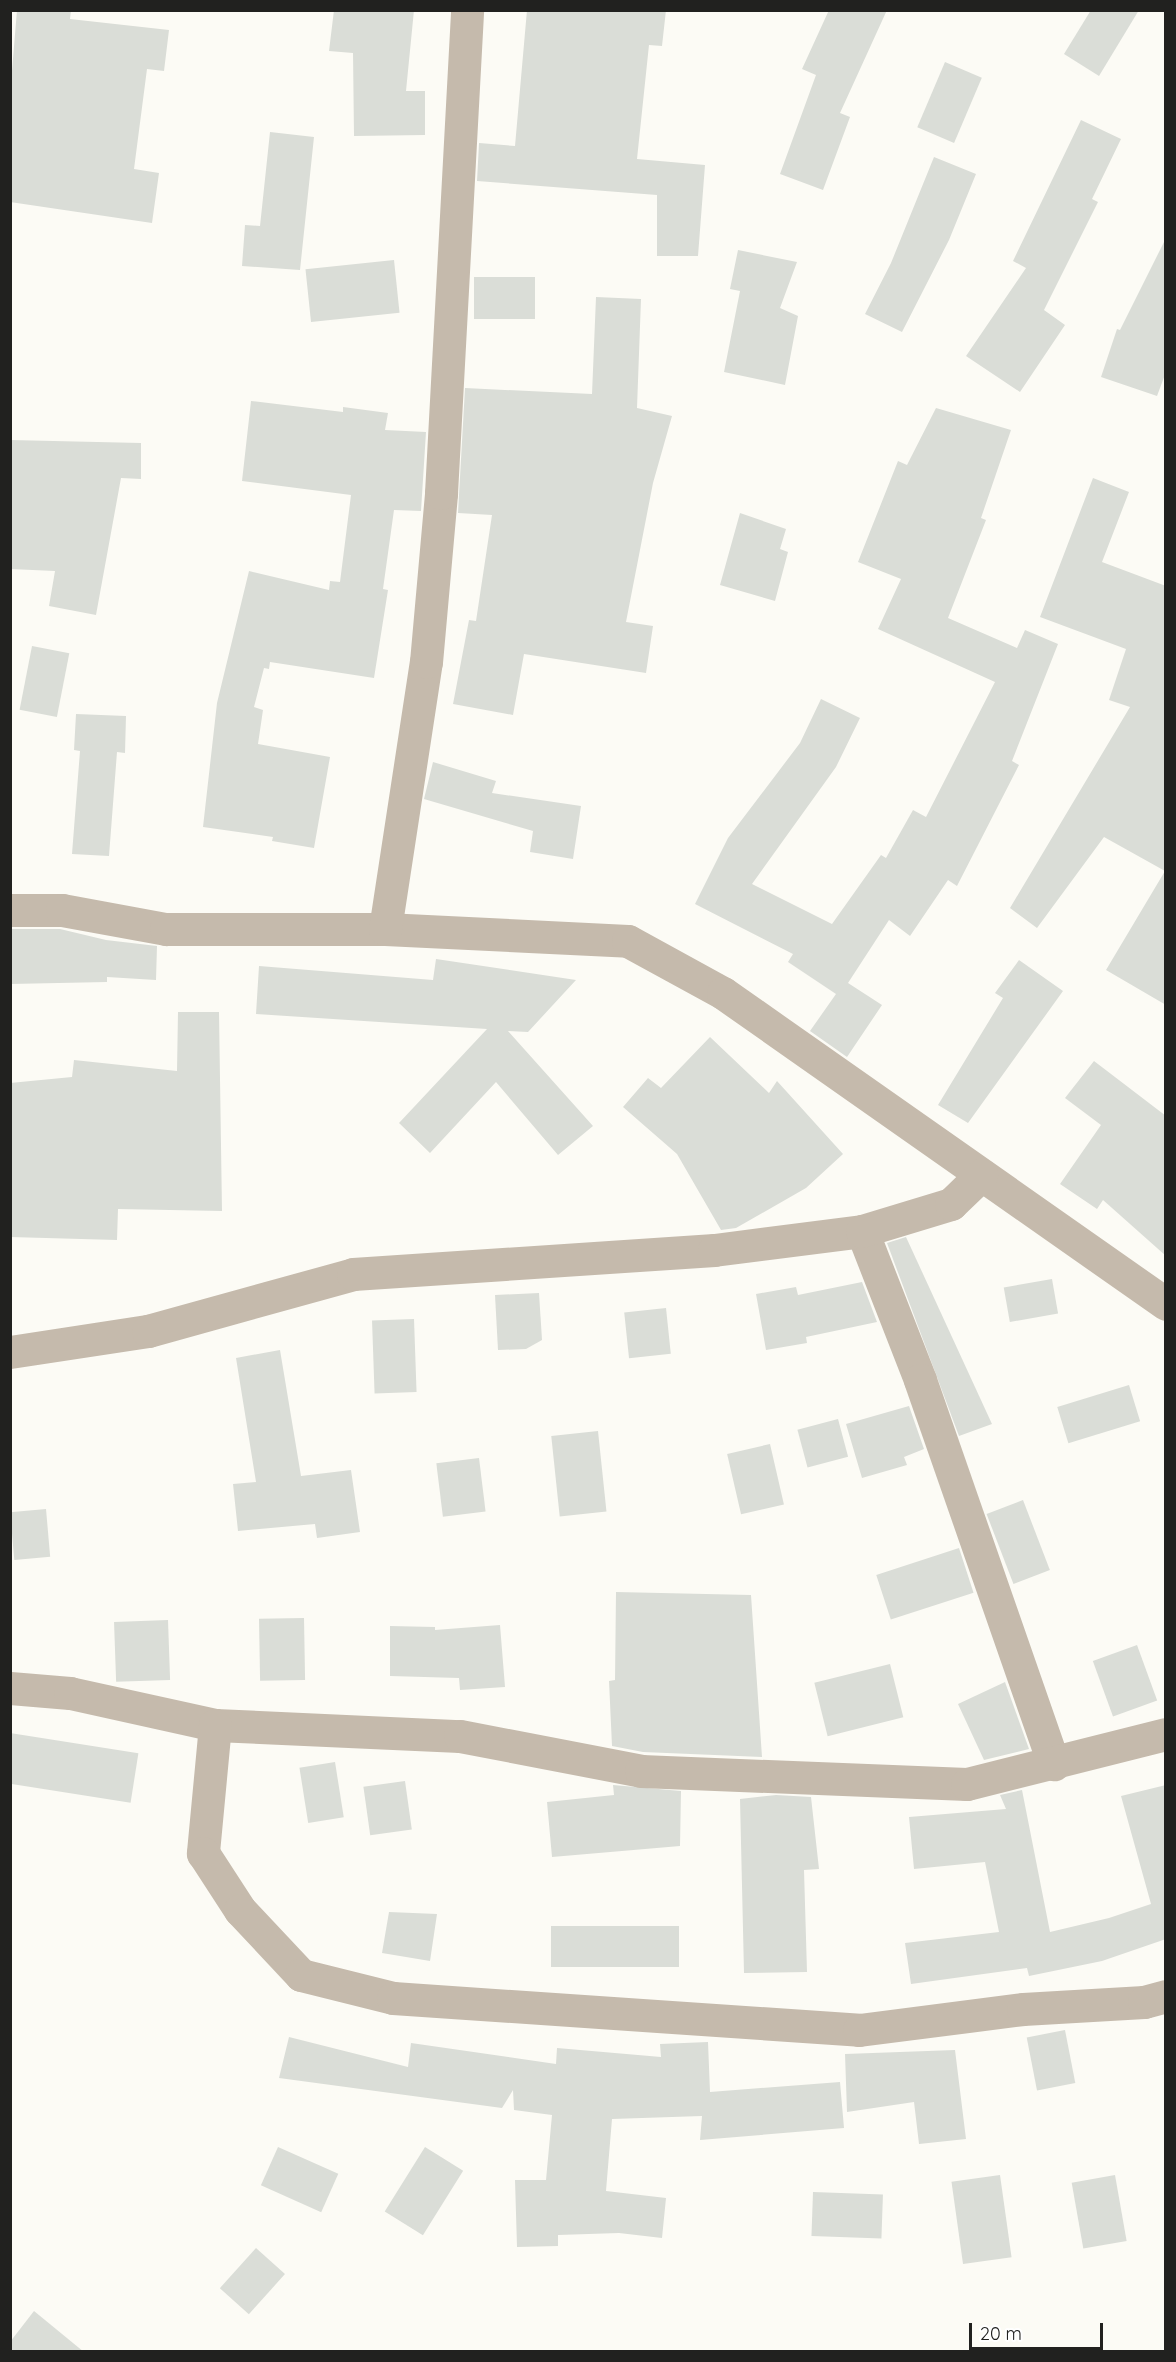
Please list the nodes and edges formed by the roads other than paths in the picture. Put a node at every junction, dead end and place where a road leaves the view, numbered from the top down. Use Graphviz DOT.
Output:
graph roads {
  1 [pos="467,10"];
  2 [pos="10,910"];
  3 [pos="385,929"];
  4 [pos="981,1175"];
  5 [pos="862,1231"];
  6 [pos="1166,1304"];
  7 [pos="10,1352"];
  8 [pos="10,1688"];
  9 [pos="214,1725"];
  10 [pos="1166,1734"];
  11 [pos="1054,1764"];
  12 [pos="1166,1996"];
  1 -- 3 [label="street"];
  2 -- 3 [label="street"];
  3 -- 4 [label="street"];
  4 -- 5 [label="street"];
  4 -- 6 [label="street"];
  5 -- 7 [label="street"];
  5 -- 11 [label="street"];
  8 -- 9 [label="street"];
  9 -- 11 [label="street"];
  9 -- 12 [label="street"];
  10 -- 11 [label="street"];
}
